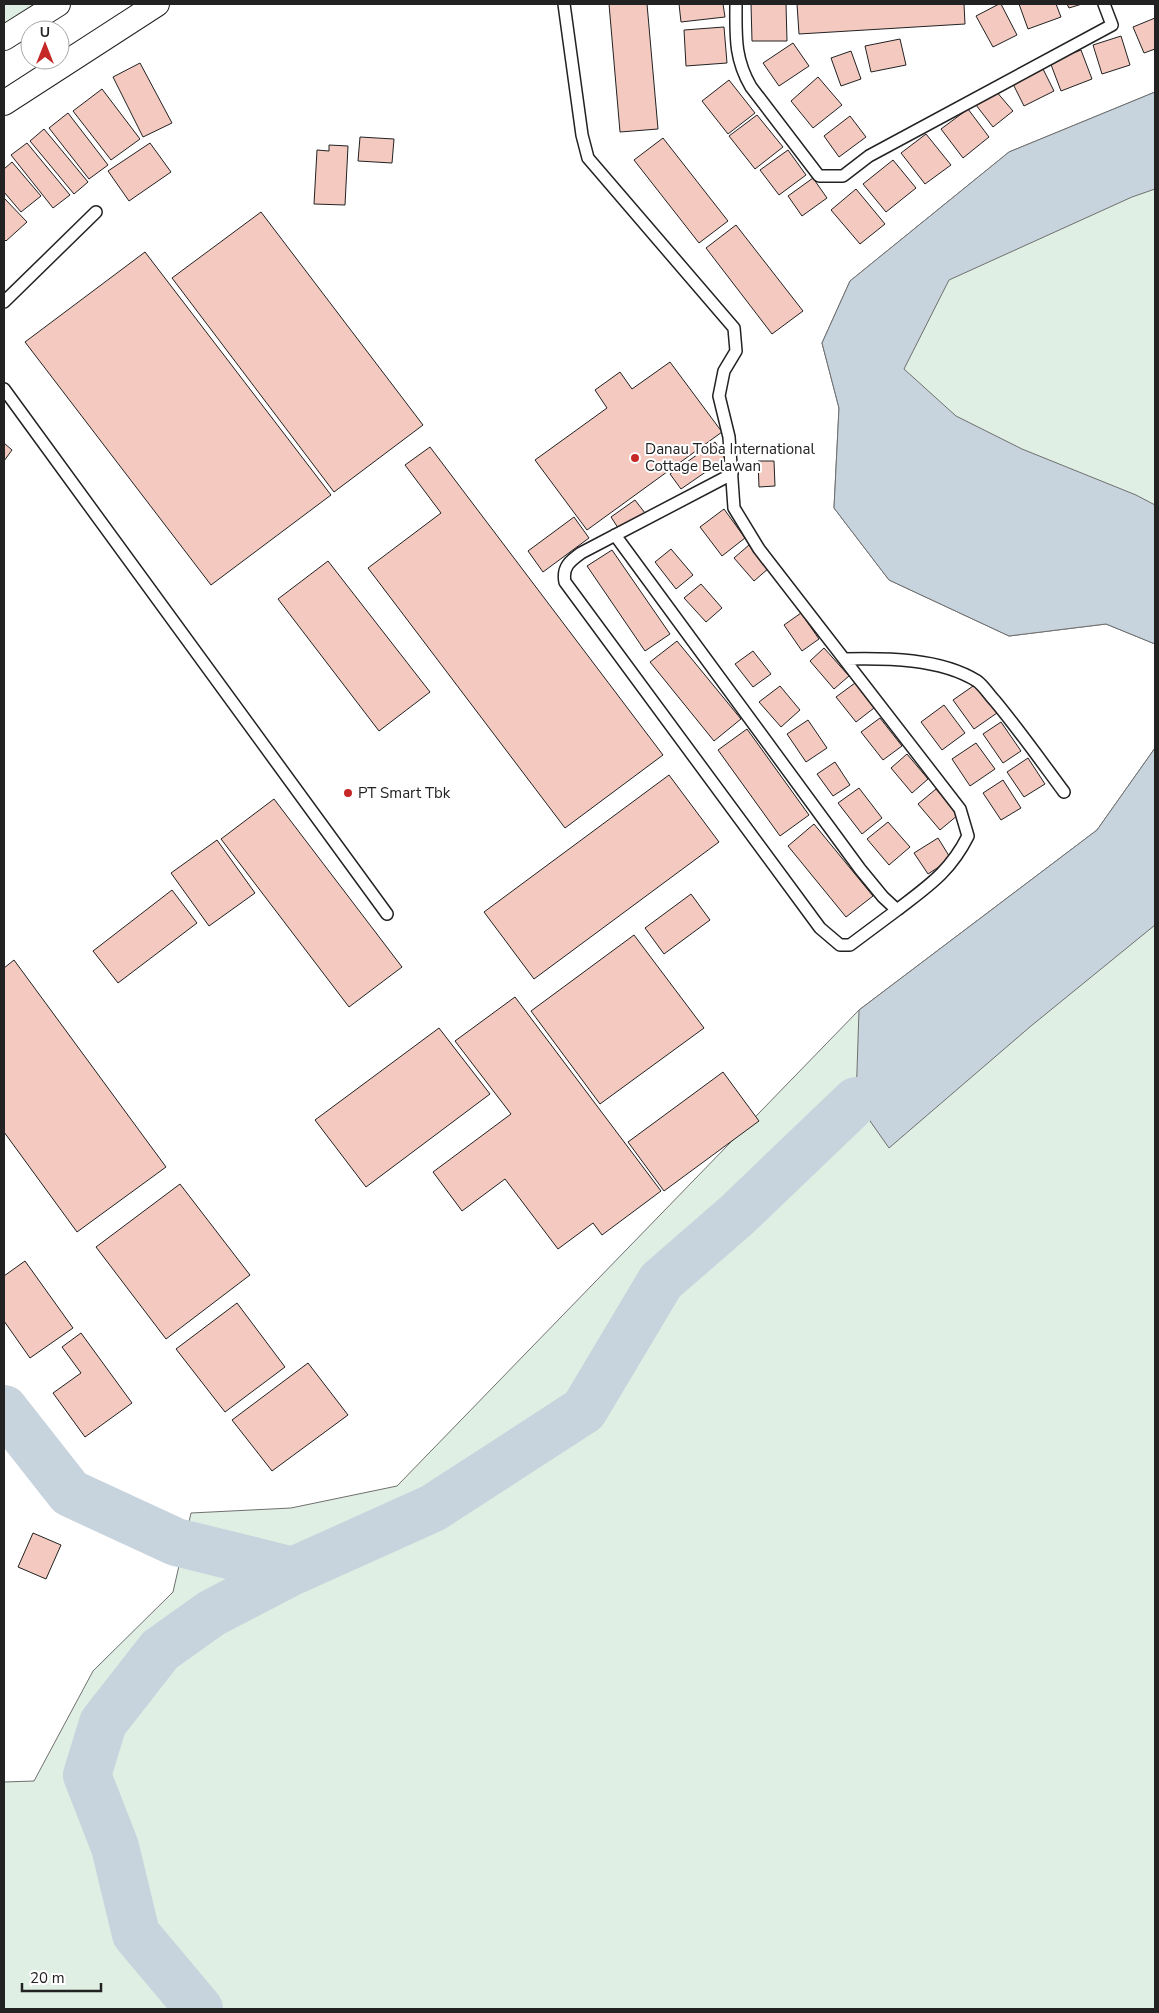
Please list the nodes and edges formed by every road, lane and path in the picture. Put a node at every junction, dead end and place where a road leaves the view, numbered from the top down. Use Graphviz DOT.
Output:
graph roads {
  1 [pos="58,4"];
  2 [pos="157,4"];
  3 [pos="564,4"];
  4 [pos="736,4"];
  5 [pos="1104,4"];
  6 [pos="4,38"];
  7 [pos="4,103"];
  8 [pos="96,212"];
  9 [pos="4,302"];
  10 [pos="4,389"];
  11 [pos="732,474"];
  12 [pos="615,535"];
  13 [pos="844,659"];
  14 [pos="1064,792"];
  15 [pos="897,910"];
  16 [pos="387,914"];
  1 -- 6 [label="street"];
  2 -- 7 [label="street"];
  3 -- 11 [label="lane"];
  4 -- 5 [label="lane"];
  8 -- 9 [label="lane"];
  10 -- 16 [label="lane"];
  11 -- 12 [label="lane"];
  11 -- 13 [label="lane"];
  12 -- 15 [label="lane"];
  12 -- 15 [label="lane"];
  13 -- 14 [label="lane"];
  13 -- 15 [label="lane"];
}
